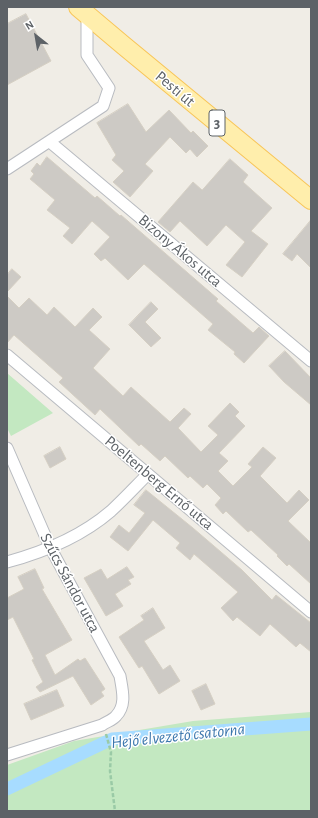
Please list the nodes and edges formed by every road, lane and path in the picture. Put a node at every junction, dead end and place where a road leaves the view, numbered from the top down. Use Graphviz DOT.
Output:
graph roads {
  1 [pos="82,11"];
  2 [pos="50,142"];
  3 [pos="7,169"];
  4 [pos="311,200"];
  5 [pos="7,355"];
  6 [pos="311,361"];
  7 [pos="7,448"];
  8 [pos="148,474"];
  9 [pos="50,547"];
  10 [pos="7,562"];
  11 [pos="311,612"];
  12 [pos="105,732"];
  13 [pos="7,755"];
  14 [pos="115,811"];
  1 -- 2 [label="street"];
  1 -- 4 [label="main road, Pesti út / 3"];
  2 -- 3 [label="street"];
  2 -- 6 [label="street, Bizony Ákos utca"];
  5 -- 8 [label="street, Poeltenberg Ernő utca"];
  7 -- 9 [label="street, Szűcs Sándor utca"];
  8 -- 9 [label="street"];
  8 -- 11 [label="street, Poeltenberg Ernő utca"];
  9 -- 10 [label="street"];
  9 -- 13 [label="street, Szűcs Sándor utca"];
  12 -- 14 [label="path"];
}
